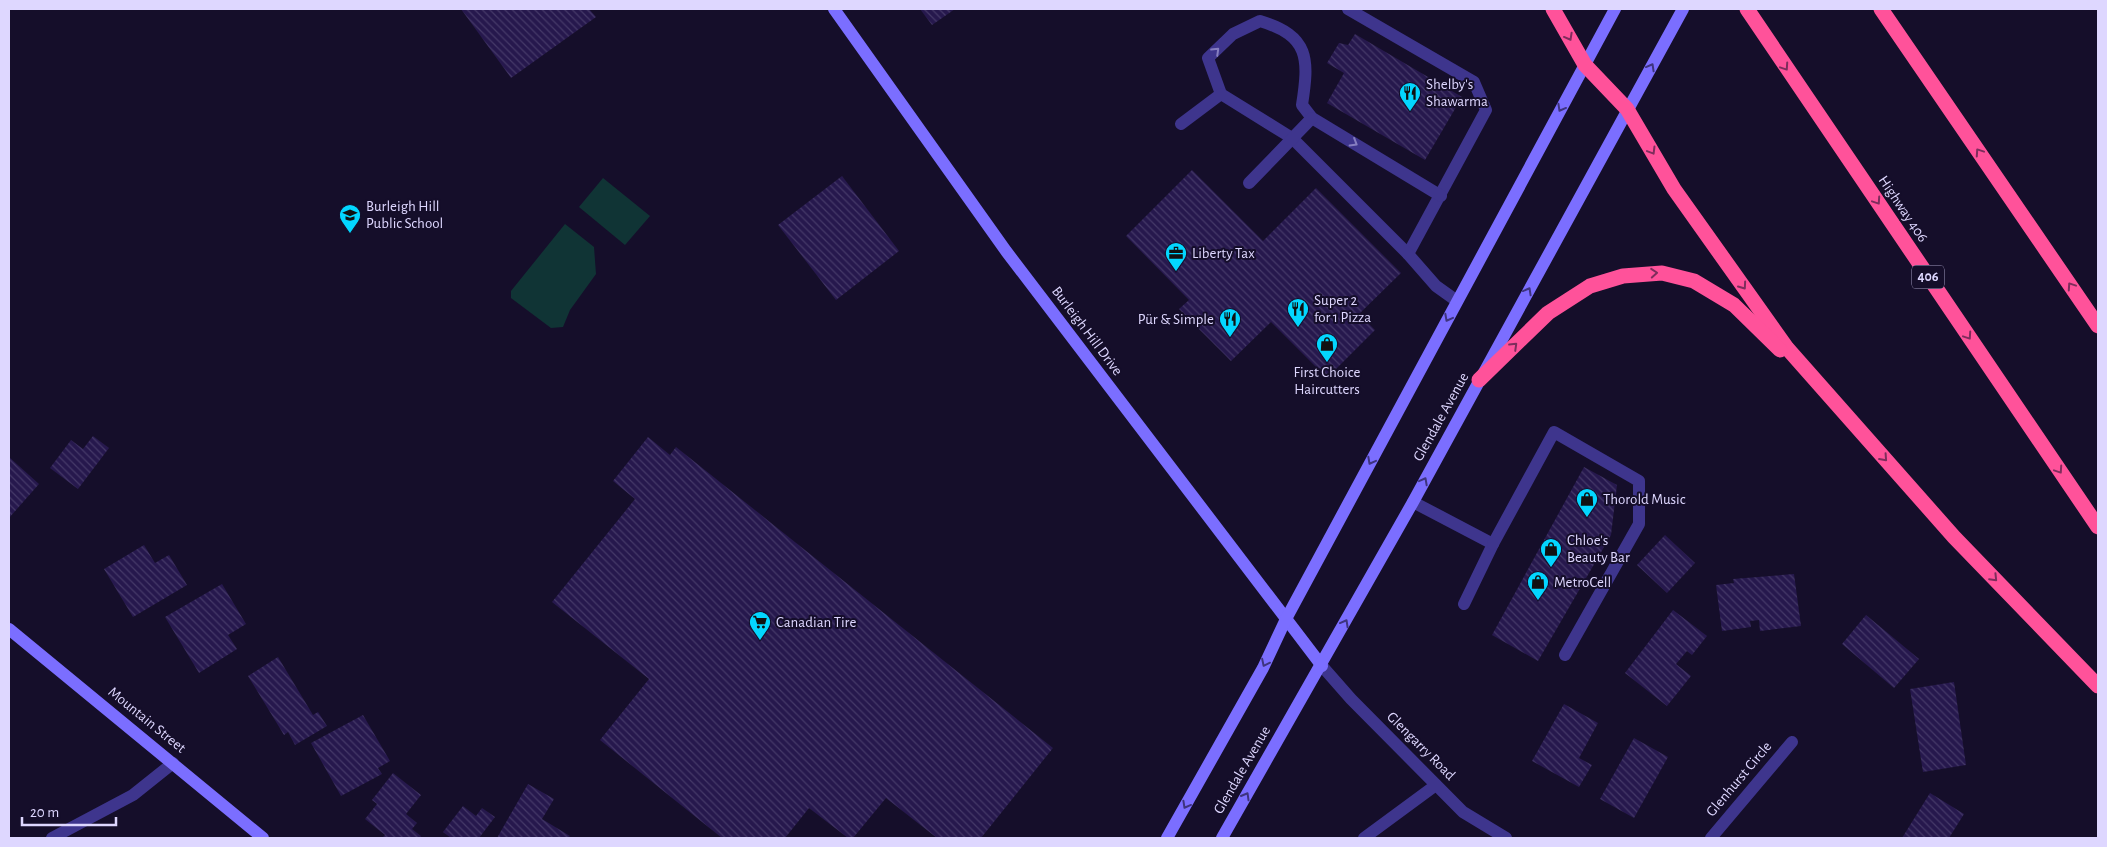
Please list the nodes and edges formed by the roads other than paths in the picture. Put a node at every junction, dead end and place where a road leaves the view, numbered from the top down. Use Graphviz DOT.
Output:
graph roads {
  1 [pos="834,9"];
  2 [pos="1348,9"];
  3 [pos="1553,9"];
  4 [pos="1615,9"];
  5 [pos="1683,9"];
  6 [pos="1747,9"];
  7 [pos="1881,9"];
  8 [pos="1585,65"];
  9 [pos="1221,94"];
  10 [pos="1627,109"];
  11 [pos="1312,118"];
  12 [pos="1181,124"];
  13 [pos="1292,138"];
  14 [pos="1248,183"];
  15 [pos="1441,196"];
  16 [pos="1408,254"];
  17 [pos="1457,301"];
  18 [pos="2098,326"];
  19 [pos="1480,380"];
  20 [pos="1852,421"];
  21 [pos="1413,502"];
  22 [pos="2098,527"];
  23 [pos="1493,544"];
  24 [pos="1464,604"];
  25 [pos="1286,619"];
  26 [pos="9,628"];
  27 [pos="1564,655"];
  28 [pos="1322,666"];
  29 [pos="2098,686"];
  30 [pos="1792,742"];
  31 [pos="173,763"];
  32 [pos="1436,785"];
  33 [pos="52,838"];
  34 [pos="263,838"];
  35 [pos="1167,838"];
  36 [pos="1222,838"];
  37 [pos="1364,838"];
  38 [pos="1506,838"];
  39 [pos="1711,838"];
  1 -- 25 [label="main road, Burleigh Hill Drive"];
  2 -- 15 [label="street"];
  3 -- 8 [label="highway, one-way"];
  4 -- 8 [label="main road, Glendale Avenue"];
  10 -- 5 [label="main road, Glendale Avenue, one-way"];
  6 -- 22 [label="highway, Highway 406 / 406, one-way"];
  18 -- 7 [label="highway, one-way"];
  8 -- 10 [label="highway"];
  8 -- 17 [label="main road, Glendale Avenue, one-way"];
  9 -- 11 [label="street, one-way"];
  9 -- 12 [label="street"];
  9 -- 13 [label="street"];
  19 -- 10 [label="main road, Glendale Avenue, one-way"];
  10 -- 20 [label="highway, one-way"];
  11 -- 13 [label="street"];
  11 -- 15 [label="street, one-way"];
  13 -- 14 [label="street"];
  13 -- 16 [label="street"];
  15 -- 16 [label="street"];
  16 -- 17 [label="street"];
  17 -- 25 [label="main road, Glendale Avenue, one-way"];
  19 -- 20 [label="highway, one-way"];
  21 -- 19 [label="main road, Glendale Avenue, one-way"];
  20 -- 29 [label="highway, one-way"];
  21 -- 23 [label="street"];
  28 -- 21 [label="main road, Glendale Avenue, one-way"];
  23 -- 24 [label="street"];
  23 -- 27 [label="street"];
  25 -- 28 [label="main road, Burleigh Hill Drive"];
  25 -- 35 [label="main road, Glendale Avenue, one-way"];
  26 -- 31 [label="main road, Mountain Street"];
  28 -- 32 [label="street, Glengarry Road"];
  36 -- 28 [label="main road, Glendale Avenue, one-way"];
  30 -- 39 [label="street, Glenhurst Circle"];
  31 -- 33 [label="street"];
  31 -- 34 [label="main road, Mountain Street"];
  32 -- 37 [label="street"];
  32 -- 38 [label="street, Glengarry Road"];
}
